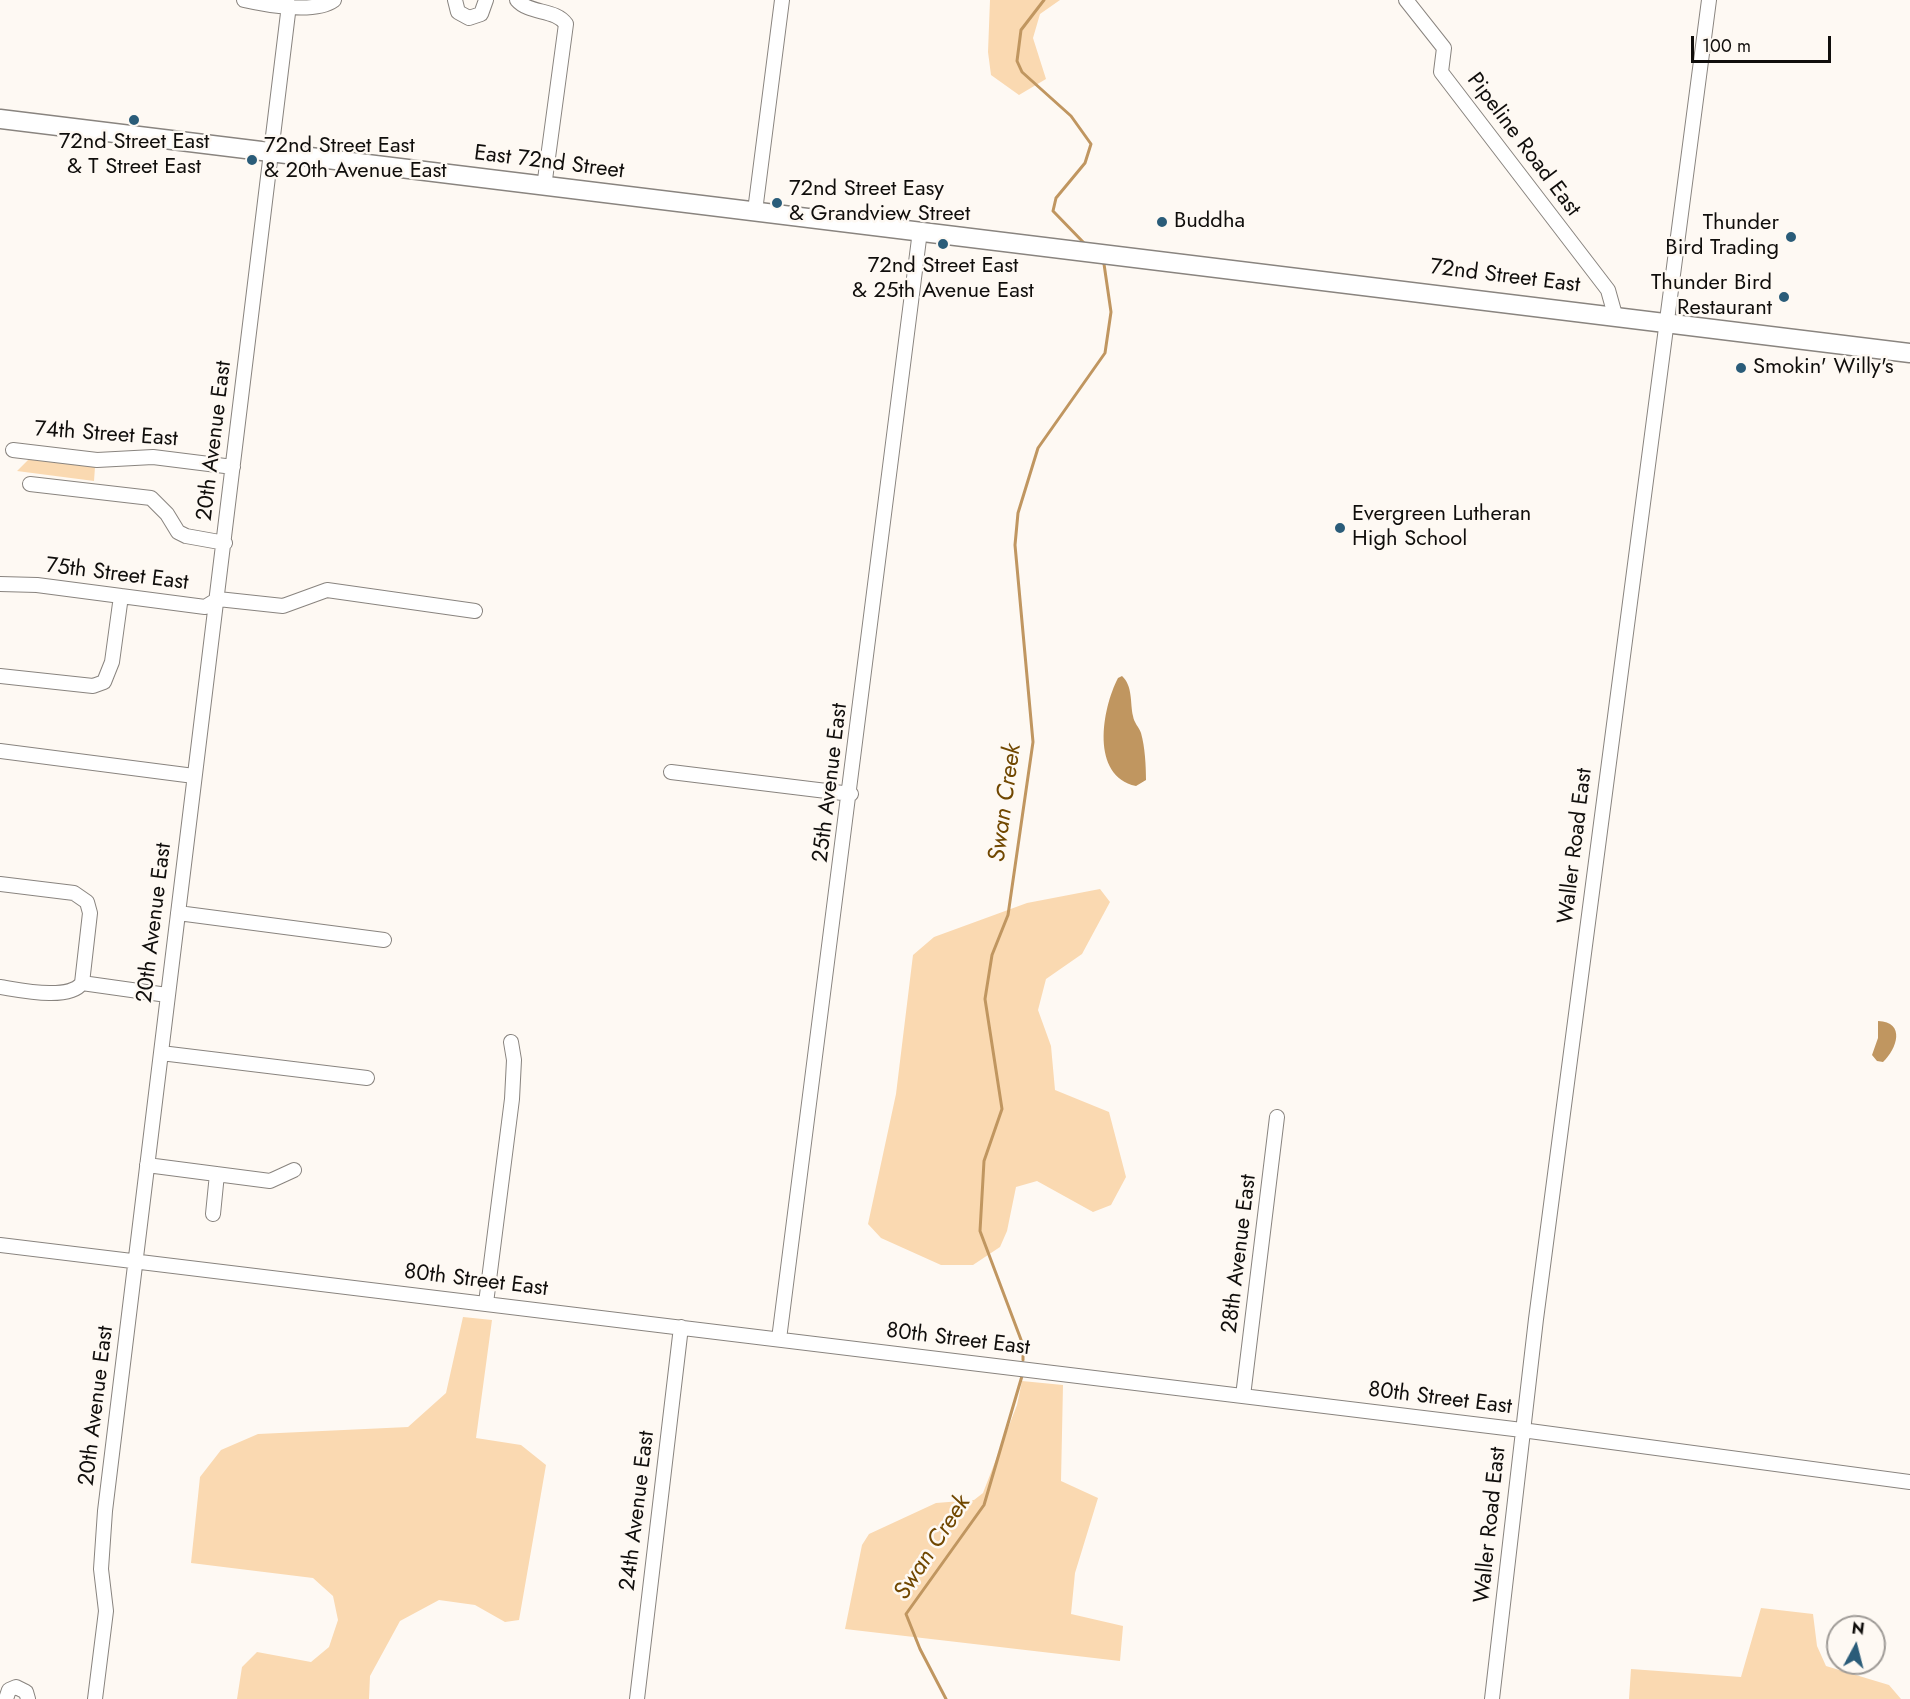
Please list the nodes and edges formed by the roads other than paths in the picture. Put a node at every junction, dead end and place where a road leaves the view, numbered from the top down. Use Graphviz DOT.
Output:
graph roads {
  1 [pos="244,0"];
  2 [pos="334,0"];
  3 [pos="455,0"];
  4 [pos="486,0"];
  5 [pos="517,0"];
  6 [pos="782,0"];
  7 [pos="1407,0"];
  8 [pos="1709,0"];
  9 [pos="289,5"];
  10 [pos="0,119"];
  11 [pos="270,153"];
  12 [pos="544,187"];
  13 [pos="754,211"];
  14 [pos="920,231"];
  15 [pos="1094,252"];
  16 [pos="1615,315"];
  17 [pos="1666,321"];
  18 [pos="1910,353"];
  19 [pos="13,450"];
  20 [pos="233,467"];
  21 [pos="30,484"];
  22 [pos="225,543"];
  23 [pos="0,584"];
  24 [pos="122,596"];
  25 [pos="218,599"];
  26 [pos="475,611"];
  27 [pos="0,676"];
  28 [pos="0,751"];
  29 [pos="671,772"];
  30 [pos="194,777"];
  31 [pos="851,794"];
  32 [pos="0,884"];
  33 [pos="178,913"];
  34 [pos="384,940"];
  35 [pos="82,983"];
  36 [pos="0,987"];
  37 [pos="167,995"];
  38 [pos="511,1042"];
  39 [pos="161,1053"];
  40 [pos="367,1078"];
  41 [pos="1277,1117"];
  42 [pos="147,1165"];
  43 [pos="294,1170"];
  44 [pos="217,1174"];
  45 [pos="213,1214"];
  46 [pos="0,1245"];
  47 [pos="137,1260"];
  48 [pos="486,1303"];
  49 [pos="681,1327"];
  50 [pos="779,1339"];
  51 [pos="1243,1396"];
  52 [pos="1522,1430"];
  53 [pos="1910,1482"];
  54 [pos="6,1699"];
  55 [pos="28,1699"];
  56 [pos="95,1699"];
  57 [pos="638,1699"];
  58 [pos="1492,1699"];
  1 -- 9 [label="street"];
  2 -- 9 [label="street"];
  3 -- 4 [label="street"];
  5 -- 12 [label="street"];
  6 -- 13 [label="street"];
  7 -- 16 [label="street, Pipeline Road East"];
  8 -- 17 [label="street, Waller Road East"];
  9 -- 11 [label="street, 20th Avenue East"];
  10 -- 11 [label="main road, East 72nd Street"];
  11 -- 12 [label="main road, East 72nd Street"];
  11 -- 20 [label="street, 20th Avenue East"];
  12 -- 13 [label="main road, East 72nd Street"];
  13 -- 14 [label="main road, East 72nd Street"];
  14 -- 15 [label="main road, East 72nd Street"];
  14 -- 31 [label="street, 25th Avenue East"];
  15 -- 16 [label="main road, 72nd Street East"];
  16 -- 17 [label="main road, 72nd Street East"];
  17 -- 18 [label="main road, 72nd Street East"];
  17 -- 52 [label="street, Waller Road East"];
  19 -- 20 [label="street, 74th Street East"];
  20 -- 22 [label="street, 20th Avenue East"];
  21 -- 22 [label="street"];
  22 -- 25 [label="street, 20th Avenue East"];
  23 -- 24 [label="street, 75th Street East"];
  24 -- 25 [label="street, 75th Street East"];
  24 -- 27 [label="street"];
  25 -- 26 [label="street, 75th Street East"];
  25 -- 30 [label="street, 20th Avenue East"];
  28 -- 30 [label="street"];
  29 -- 31 [label="street"];
  30 -- 33 [label="street, 20th Avenue East"];
  31 -- 50 [label="street, 25th Avenue East"];
  32 -- 35 [label="street"];
  33 -- 34 [label="street"];
  33 -- 37 [label="street, 20th Avenue East"];
  35 -- 36 [label="street"];
  35 -- 37 [label="street"];
  37 -- 39 [label="street, 20th Avenue East"];
  38 -- 48 [label="street"];
  39 -- 40 [label="street"];
  39 -- 42 [label="street, 20th Avenue East"];
  41 -- 51 [label="street, 28th Avenue East"];
  42 -- 44 [label="street"];
  42 -- 47 [label="street, 20th Avenue East"];
  43 -- 44 [label="street"];
  44 -- 45 [label="street"];
  46 -- 47 [label="street, 80th Street East"];
  47 -- 48 [label="street, 80th Street East"];
  47 -- 56 [label="street, 20th Avenue East"];
  48 -- 49 [label="street, 80th Street East"];
  49 -- 50 [label="street, 80th Street East"];
  49 -- 57 [label="street, 24th Avenue East"];
  50 -- 51 [label="street, 80th Street East"];
  51 -- 52 [label="street, 80th Street East"];
  52 -- 53 [label="street, 80th Street East"];
  52 -- 58 [label="street, Waller Road East"];
  54 -- 55 [label="street"];
}
